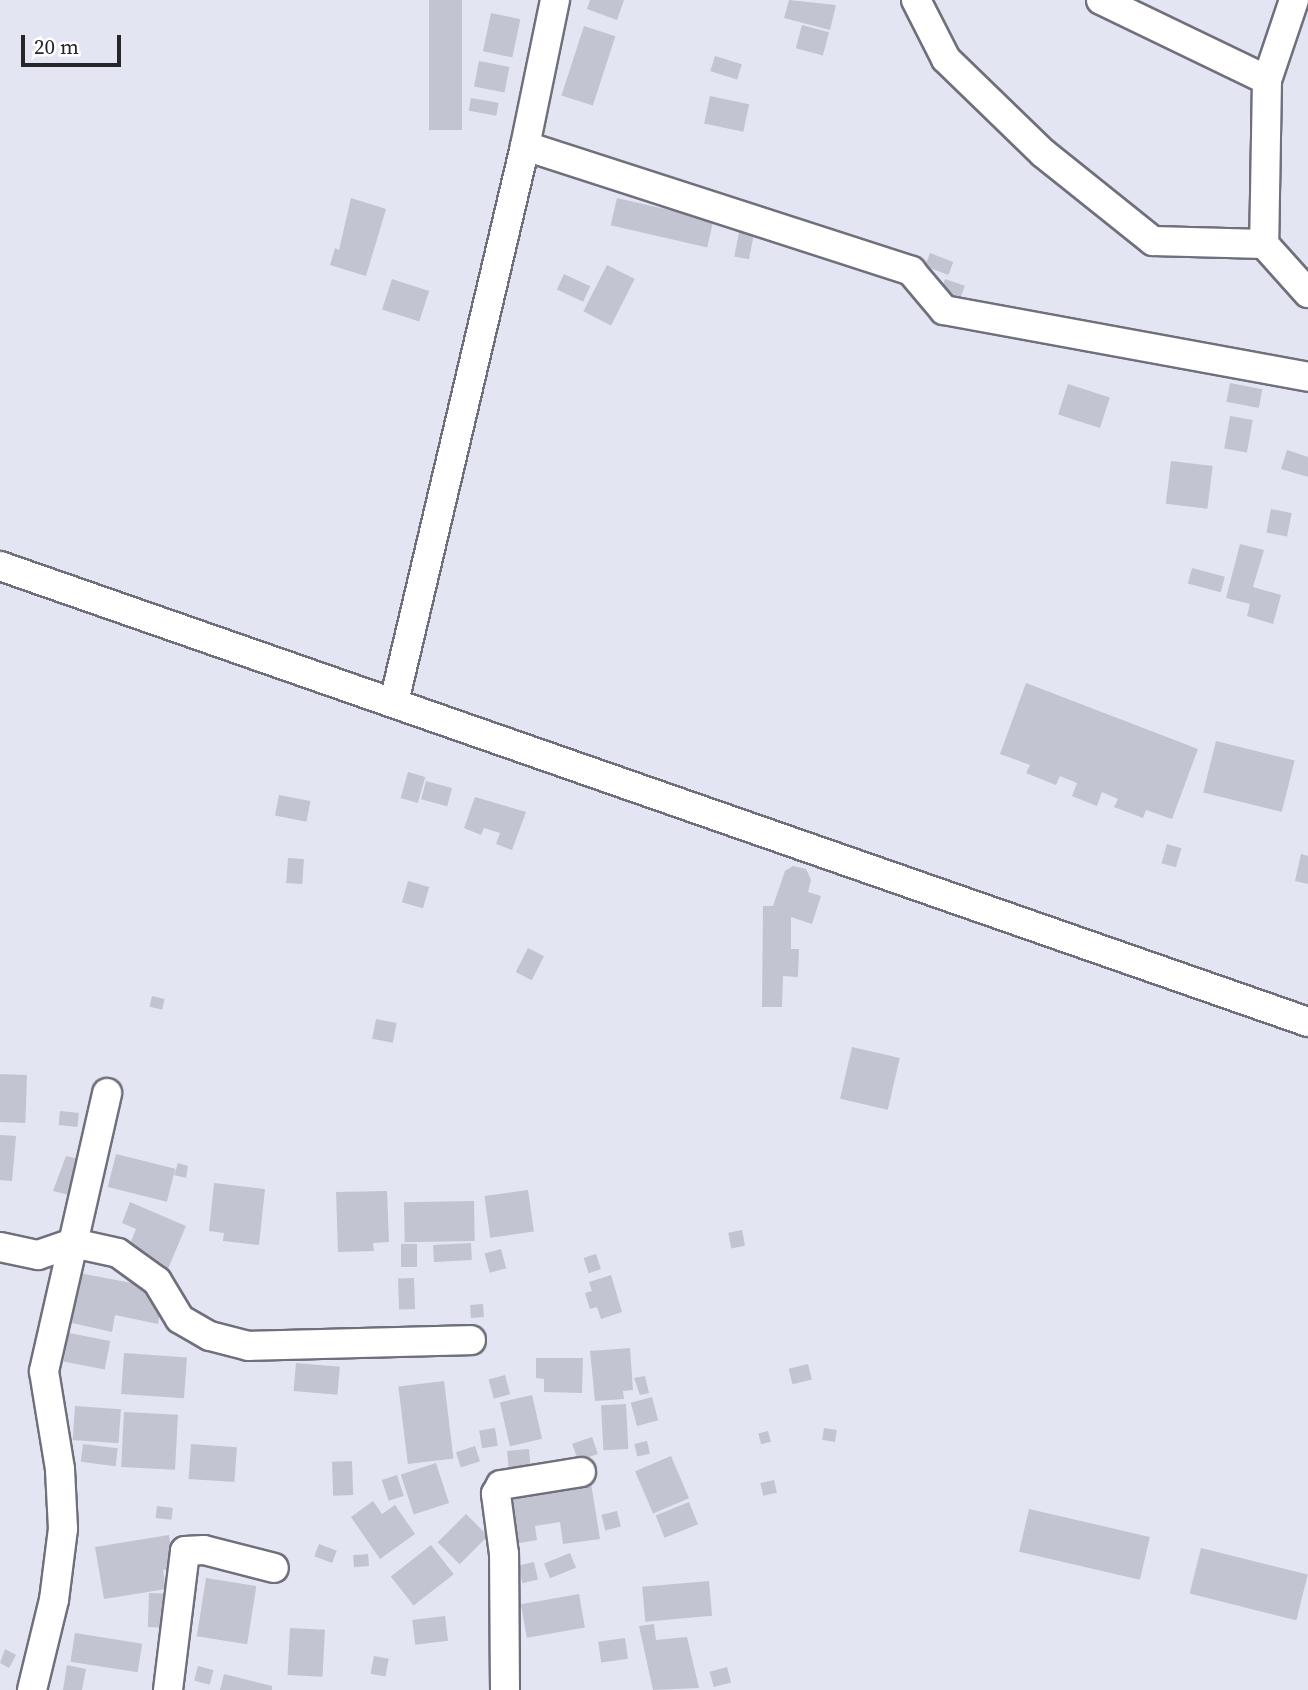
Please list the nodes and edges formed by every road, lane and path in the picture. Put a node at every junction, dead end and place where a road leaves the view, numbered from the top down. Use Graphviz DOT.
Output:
graph roads {
  1 [pos="555,0"];
  2 [pos="916,0"];
  3 [pos="1101,0"];
  4 [pos="1294,0"];
  5 [pos="1267,80"];
  6 [pos="525,146"];
  7 [pos="1264,244"];
  8 [pos="1308,293"];
  9 [pos="1308,377"];
  10 [pos="0,566"];
  11 [pos="394,702"];
  12 [pos="1308,1021"];
  13 [pos="107,1093"];
  14 [pos="73,1243"];
  15 [pos="0,1247"];
  16 [pos="471,1340"];
  17 [pos="581,1472"];
  18 [pos="274,1568"];
  19 [pos="32,1690"];
  20 [pos="168,1690"];
  21 [pos="505,1690"];
  1 -- 6 [label="street"];
  2 -- 7 [label="street"];
  3 -- 5 [label="street"];
  4 -- 5 [label="street"];
  5 -- 7 [label="street"];
  6 -- 9 [label="street"];
  6 -- 11 [label="street"];
  7 -- 8 [label="street"];
  10 -- 11 [label="street"];
  11 -- 12 [label="street"];
  13 -- 14 [label="street"];
  14 -- 15 [label="street"];
  14 -- 16 [label="street"];
  14 -- 19 [label="street"];
  17 -- 21 [label="street"];
  18 -- 20 [label="street"];
}
